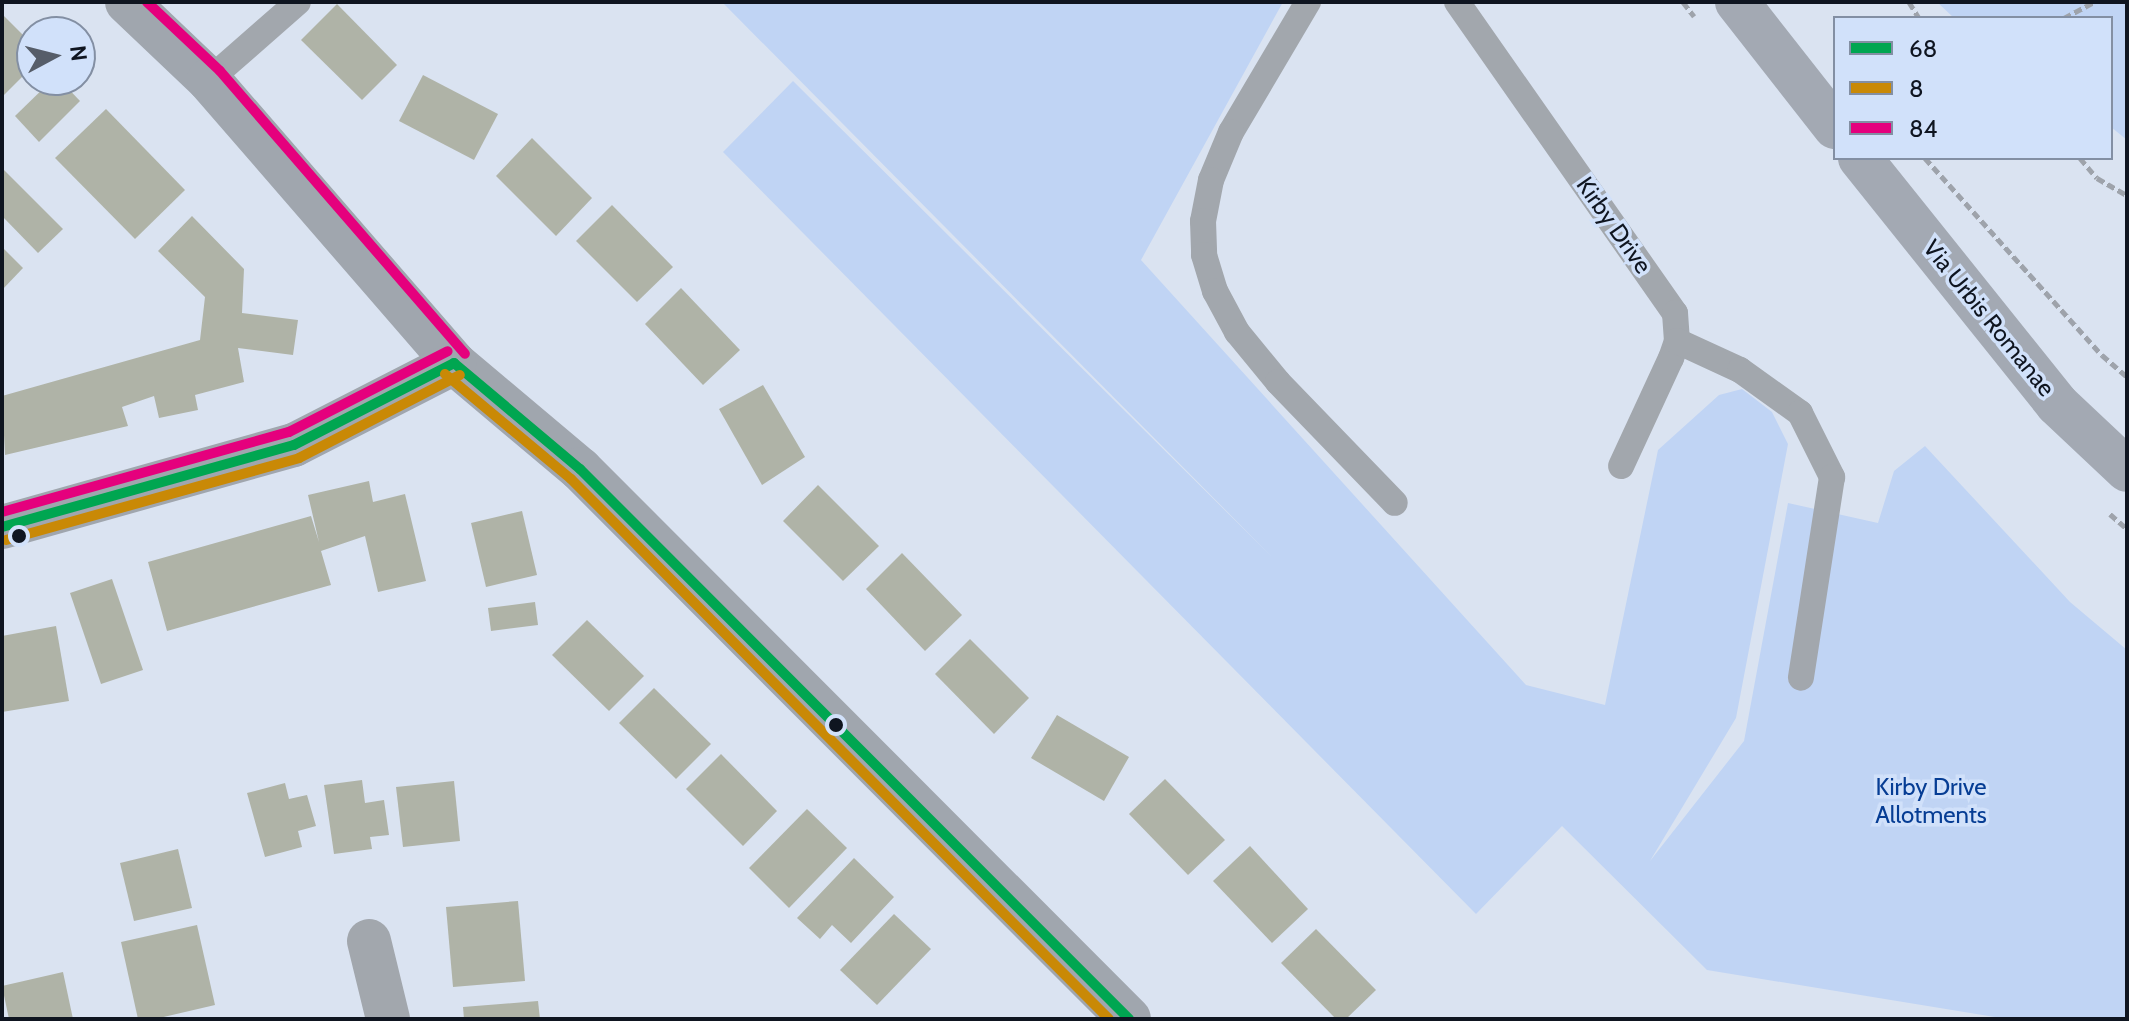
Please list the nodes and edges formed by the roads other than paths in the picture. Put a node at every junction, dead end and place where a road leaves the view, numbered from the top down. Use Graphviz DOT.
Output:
graph roads {
  1 [pos="127,2"];
  2 [pos="298,2"];
  3 [pos="1308,2"];
  4 [pos="1457,2"];
  5 [pos="1737,2"];
  6 [pos="209,80"];
  7 [pos="1833,124"];
  8 [pos="1862,160"];
  9 [pos="1677,341"];
  10 [pos="454,363"];
  11 [pos="1621,466"];
  12 [pos="2127,470"];
  13 [pos="1395,503"];
  14 [pos="2,527"];
  15 [pos="1801,678"];
  16 [pos="369,941"];
  17 [pos="388,1019"];
  18 [pos="1129,1019"];
  1 -- 6 [label="street"];
  2 -- 6 [label="lane"];
  3 -- 13 [label="lane"];
  4 -- 9 [label="lane, Kirby Drive"];
  5 -- 7 [label="main road"];
  6 -- 10 [label="street"];
  8 -- 12 [label="main road, Via Urbis Romanae"];
  9 -- 11 [label="lane"];
  9 -- 15 [label="lane"];
  10 -- 14 [label="street"];
  10 -- 18 [label="street"];
  16 -- 17 [label="street"];
}
